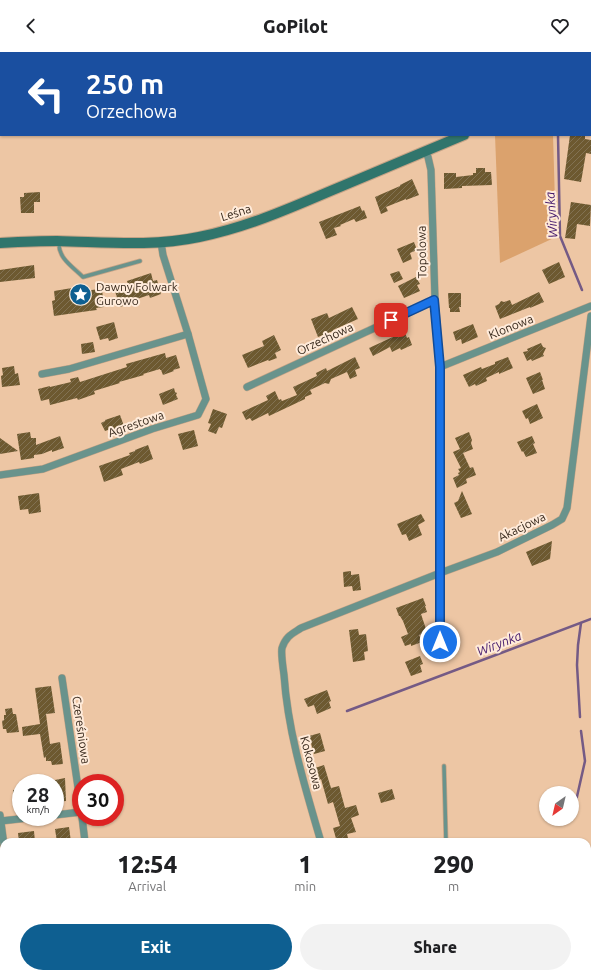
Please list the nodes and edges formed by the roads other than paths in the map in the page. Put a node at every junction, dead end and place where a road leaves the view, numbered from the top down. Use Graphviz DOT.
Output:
graph roads {
  1 [pos="462,136"];
  2 [pos="426,152"];
  3 [pos="59,242"];
  4 [pos="161,242"];
  5 [pos="0,243"];
  6 [pos="140,261"];
  7 [pos="434,300"];
  8 [pos="591,306"];
  9 [pos="591,316"];
  10 [pos="188,334"];
  11 [pos="440,367"];
  12 [pos="42,374"];
  13 [pos="247,387"];
  14 [pos="0,475"];
  15 [pos="440,573"];
  16 [pos="301,628"];
  17 [pos="440,642"];
  18 [pos="62,678"];
  19 [pos="444,766"];
  20 [pos="76,774"];
  21 [pos="12,821"];
  22 [pos="1,823"];
  23 [pos="83,826"];
  24 [pos="3,838"];
  25 [pos="85,838"];
  26 [pos="320,838"];
  27 [pos="446,838"];
  1 -- 2 [label="street, Leśna"];
  2 -- 4 [label="street, Leśna"];
  2 -- 7 [label="street, Topolowa"];
  3 -- 4 [label="street, Leśna"];
  3 -- 5 [label="street, Leśna"];
  3 -- 6 [label="lane"];
  4 -- 10 [label="street, Agrestowa"];
  7 -- 11 [label="street, Topolowa"];
  7 -- 13 [label="street, Orzechowa"];
  8 -- 11 [label="street, Klonowa"];
  9 -- 15 [label="street, Akacjowa"];
  10 -- 12 [label="street"];
  10 -- 14 [label="street, Agrestowa"];
  11 -- 15 [label="street, Topolowa"];
  15 -- 16 [label="street, Akacjowa"];
  15 -- 17 [label="street, Topolowa"];
  16 -- 26 [label="street, Kokosowa"];
  18 -- 20 [label="street, Czereśniowa"];
  19 -- 27 [label="lane"];
  21 -- 22 [label="street"];
  22 -- 24 [label="street"];
  23 -- 25 [label="street"];
}
